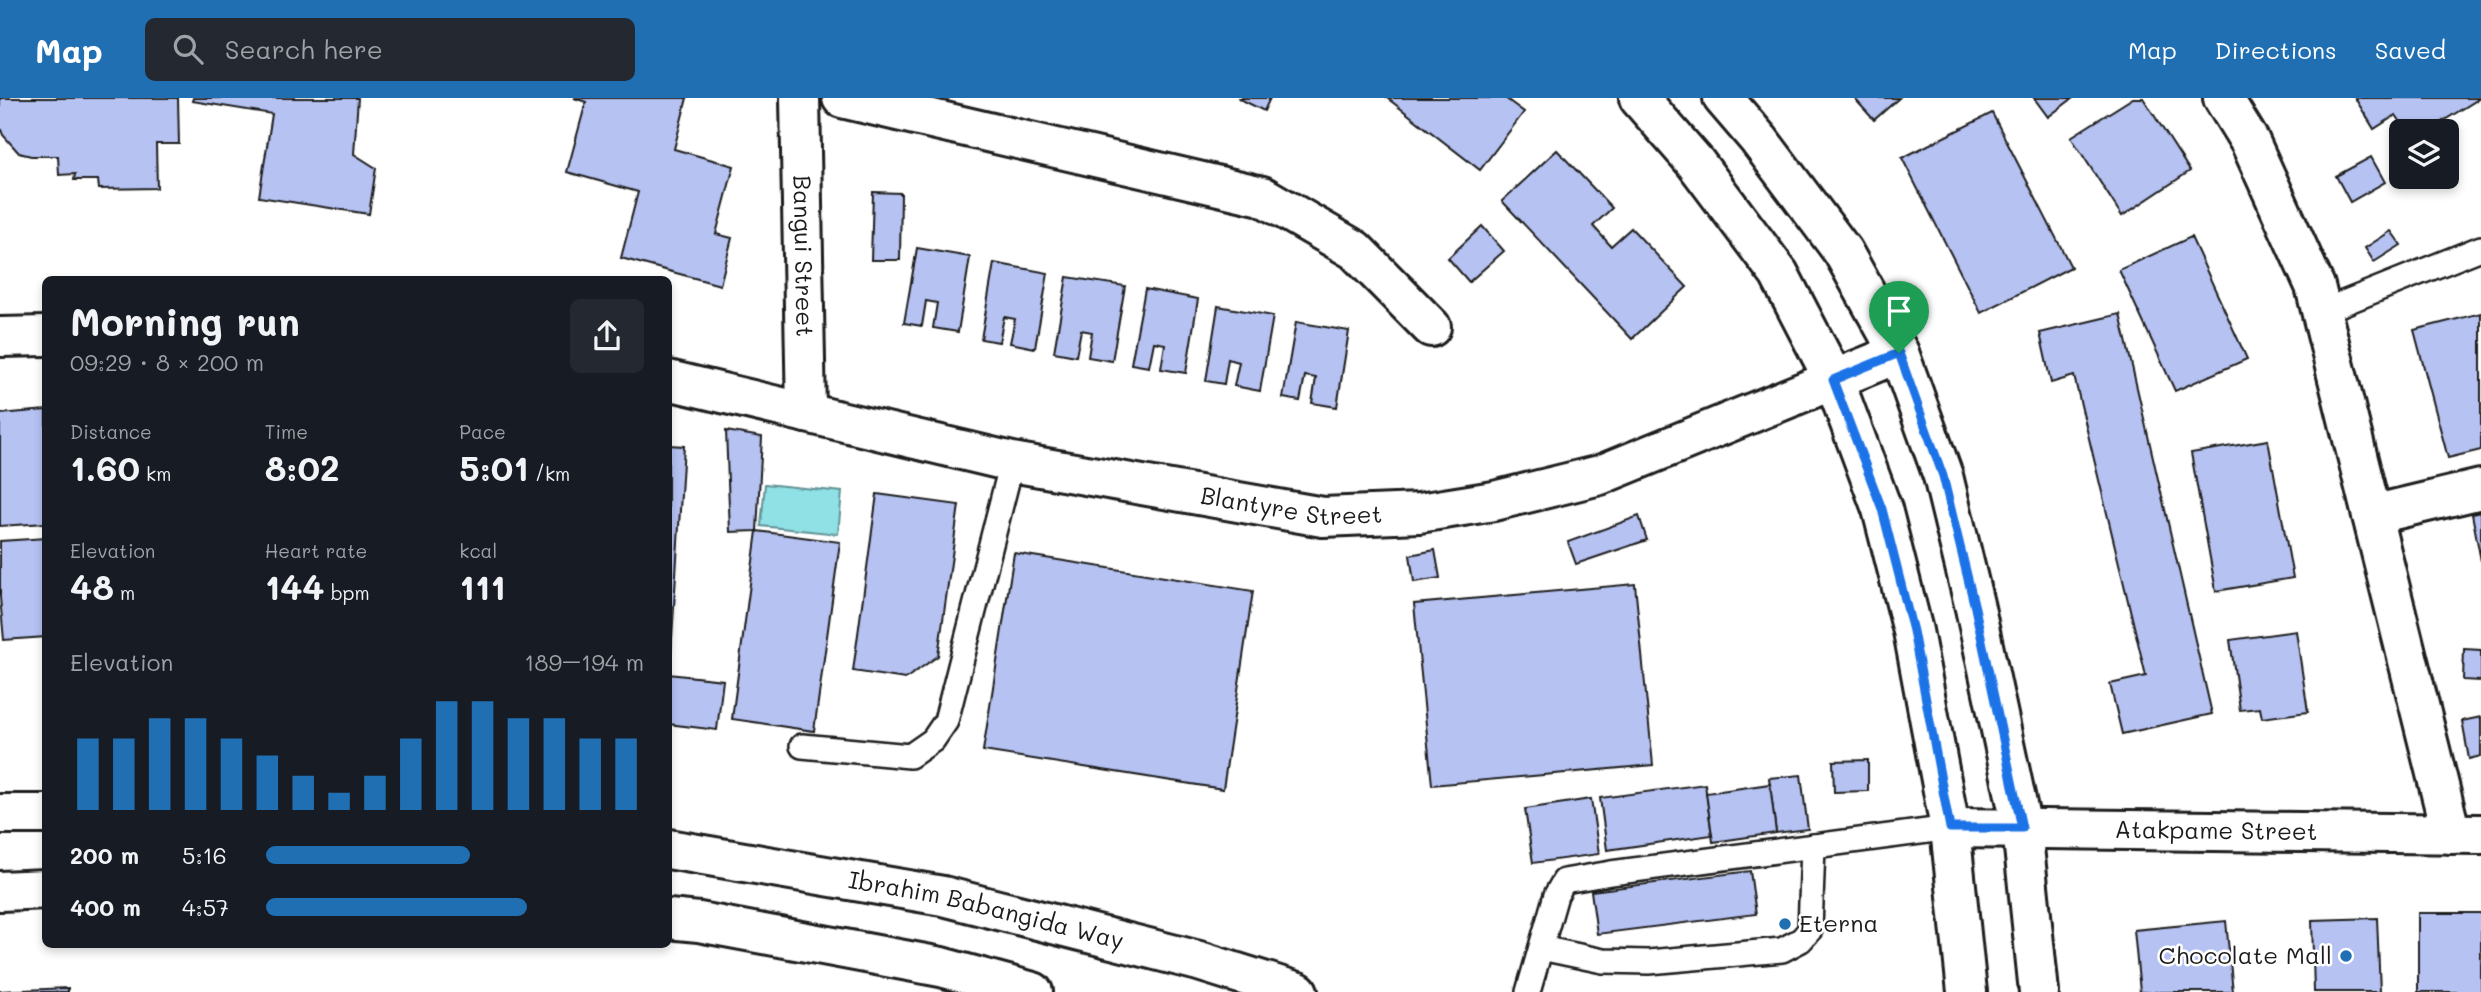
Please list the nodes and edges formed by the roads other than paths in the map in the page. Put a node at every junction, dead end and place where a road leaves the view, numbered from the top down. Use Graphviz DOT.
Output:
graph roads {
  1 [pos="800,98"];
  2 [pos="842,98"];
  3 [pos="1639,98"];
  4 [pos="1723,98"];
  5 [pos="2223,98"];
  6 [pos="2481,248"];
  7 [pos="2321,312"];
  8 [pos="1431,327"];
  9 [pos="42,336"];
  10 [pos="0,337"];
  11 [pos="1899,353"];
  12 [pos="1833,380"];
  13 [pos="672,381"];
  14 [pos="806,413"];
  15 [pos="1012,462"];
  16 [pos="2481,489"];
  17 [pos="2372,515"];
  18 [pos="802,746"];
  19 [pos="0,814"];
  20 [pos="42,814"];
  21 [pos="1950,828"];
  22 [pos="2022,828"];
  23 [pos="2466,834"];
  24 [pos="1813,846"];
  25 [pos="672,850"];
  26 [pos="42,889"];
  27 [pos="0,891"];
  28 [pos="672,919"];
  29 [pos="1541,948"];
  30 [pos="1033,992"];
  31 [pos="1298,992"];
  32 [pos="1528,992"];
  33 [pos="1968,992"];
  34 [pos="2039,992"];
  1 -- 14 [label="street, Bangui Street"];
  2 -- 8 [label="street"];
  3 -- 12 [label="street"];
  4 -- 11 [label="street"];
  5 -- 7 [label="street"];
  6 -- 7 [label="lane"];
  7 -- 17 [label="street"];
  9 -- 10 [label="street"];
  11 -- 12 [label="street, Blantyre Street"];
  11 -- 22 [label="street"];
  12 -- 15 [label="street, Blantyre Street"];
  12 -- 21 [label="street"];
  13 -- 14 [label="street, Blantyre Street"];
  14 -- 15 [label="street, Blantyre Street"];
  15 -- 18 [label="lane"];
  16 -- 17 [label="street"];
  17 -- 23 [label="street"];
  19 -- 20 [label="street"];
  21 -- 22 [label="street, Atakpame Street"];
  21 -- 24 [label="lane"];
  21 -- 33 [label="street"];
  22 -- 23 [label="street, Atakpame Street"];
  22 -- 34 [label="street"];
  24 -- 29 [label="lane"];
  24 -- 29 [label="lane"];
  25 -- 31 [label="street, Ibrahim Babangida Way"];
  26 -- 27 [label="street"];
  28 -- 30 [label="street"];
  29 -- 32 [label="lane"];
}
